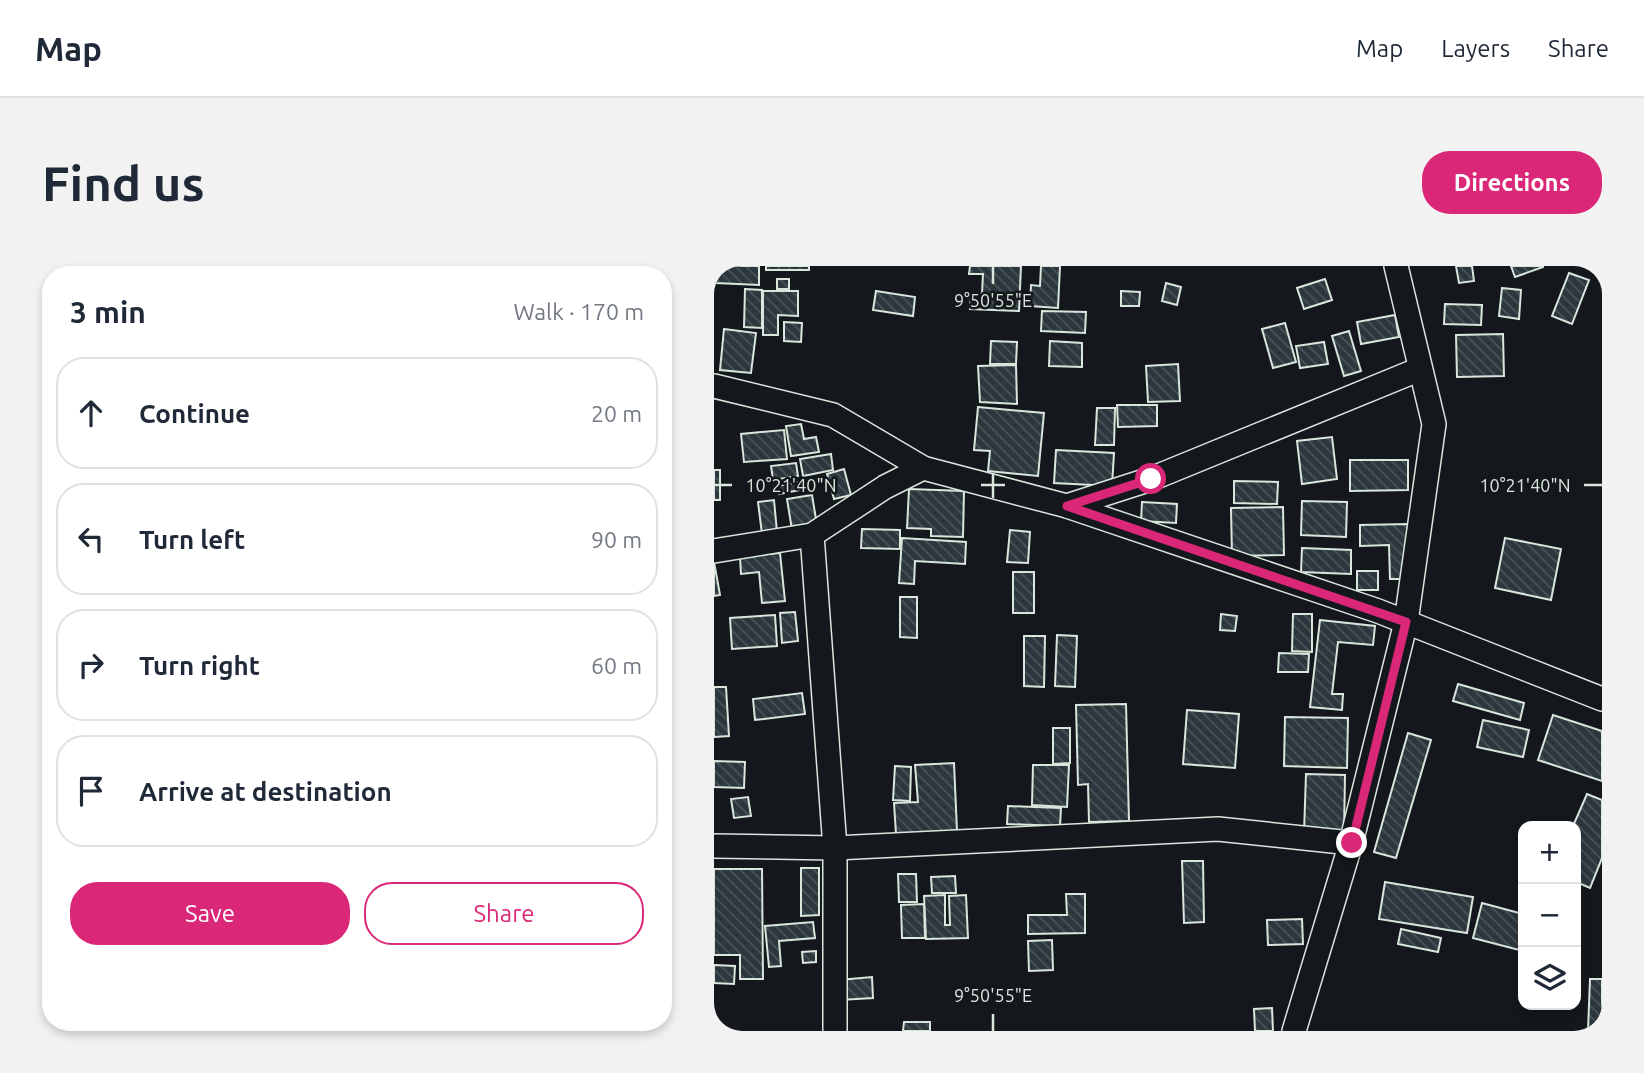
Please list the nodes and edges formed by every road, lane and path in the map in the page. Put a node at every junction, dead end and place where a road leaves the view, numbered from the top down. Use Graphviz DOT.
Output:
graph roads {
  1 [pos="1396,266"];
  2 [pos="1420,369"];
  3 [pos="714,386"];
  4 [pos="923,468"];
  5 [pos="1067,506"];
  6 [pos="812,535"];
  7 [pos="714,551"];
  8 [pos="1406,622"];
  9 [pos="1602,699"];
  10 [pos="1352,843"];
  11 [pos="714,846"];
  12 [pos="835,848"];
  13 [pos="835,1031"];
  14 [pos="1294,1031"];
  1 -- 2 [label="street"];
  2 -- 5 [label="street"];
  2 -- 8 [label="street"];
  3 -- 4 [label="street"];
  4 -- 5 [label="street"];
  4 -- 6 [label="street"];
  5 -- 8 [label="street"];
  6 -- 7 [label="street"];
  6 -- 12 [label="street"];
  8 -- 9 [label="street"];
  8 -- 10 [label="street"];
  10 -- 12 [label="street"];
  10 -- 14 [label="street"];
  11 -- 12 [label="street"];
  12 -- 13 [label="street"];
}
